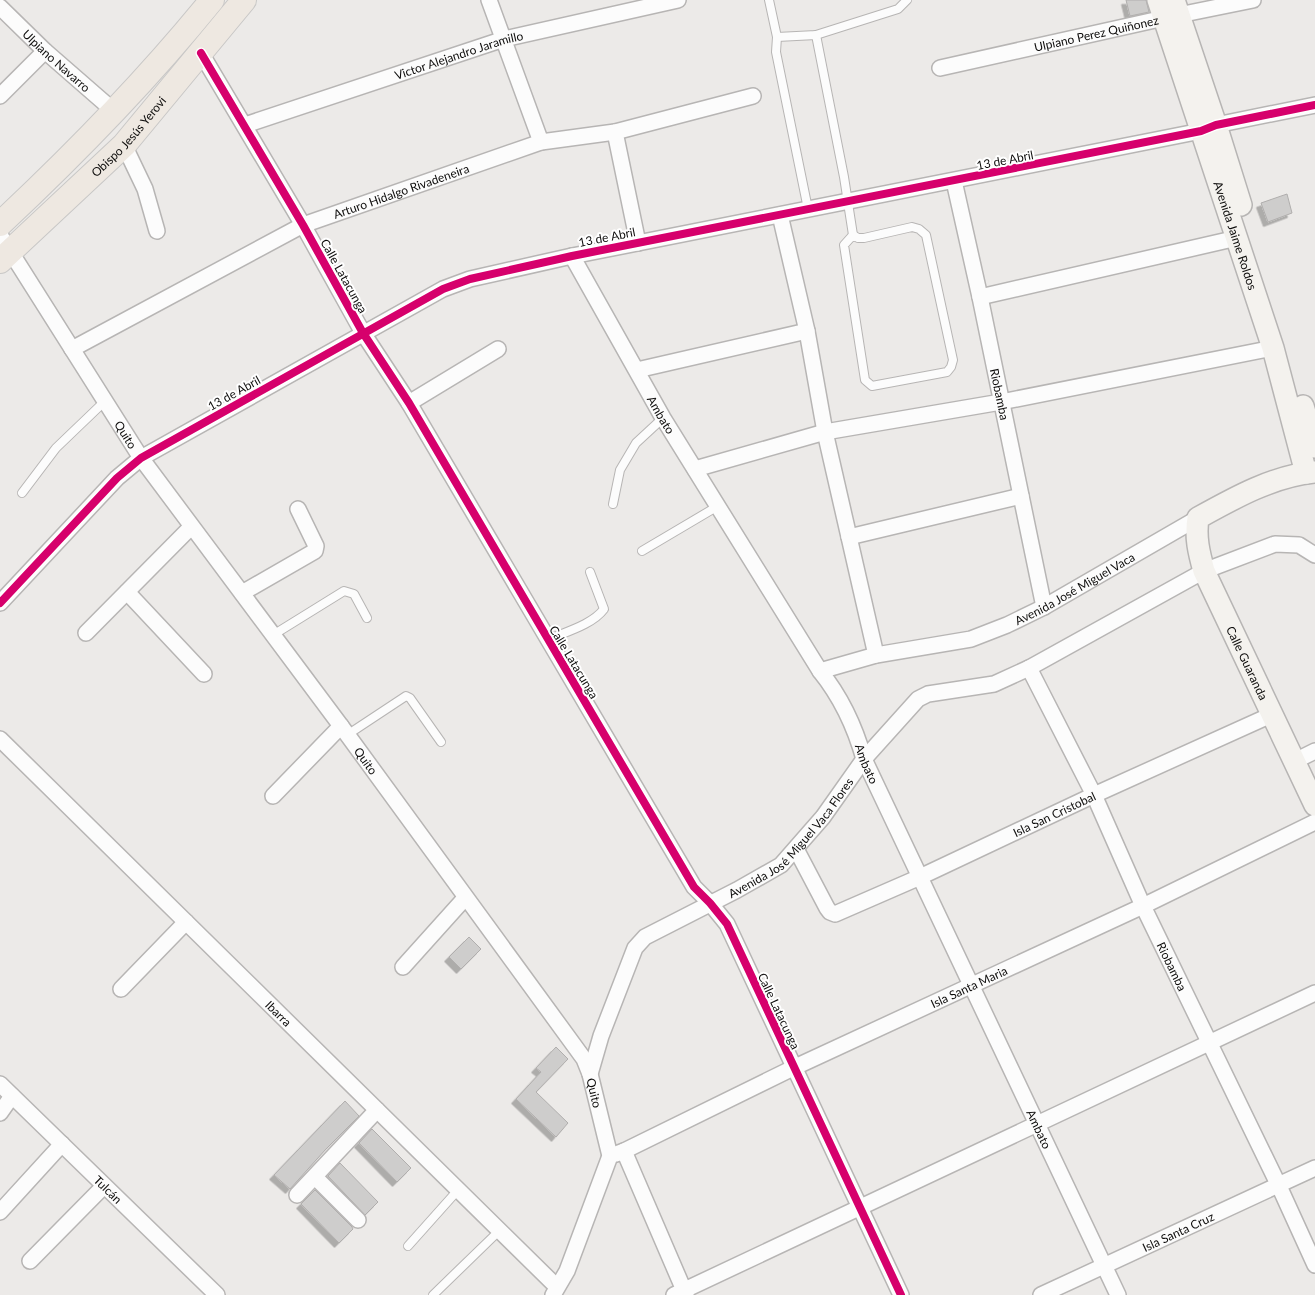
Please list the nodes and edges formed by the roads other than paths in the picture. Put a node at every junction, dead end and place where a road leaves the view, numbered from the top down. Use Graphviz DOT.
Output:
graph roads {
  1 [pos="212,0"];
  2 [pos="244,0"];
  3 [pos="488,0"];
  4 [pos="678,0"];
  5 [pos="770,0"];
  6 [pos="907,0"];
  7 [pos="1253,0"];
  8 [pos="0,7"];
  9 [pos="1169,8"];
  10 [pos="816,35"];
  11 [pos="777,37"];
  12 [pos="504,39"];
  13 [pos="45,51"];
  14 [pos="201,53"];
  15 [pos="940,68"];
  16 [pos="0,96"];
  17 [pos="753,96"];
  18 [pos="1315,105"];
  19 [pos="115,112"];
  20 [pos="245,125"];
  21 [pos="1209,128"];
  22 [pos="615,132"];
  23 [pos="541,142"];
  24 [pos="124,145"];
  25 [pos="954,181"];
  26 [pos="848,202"];
  27 [pos="808,209"];
  28 [pos="780,215"];
  29 [pos="0,224"];
  30 [pos="303,225"];
  31 [pos="157,231"];
  32 [pos="853,235"];
  33 [pos="1237,238"];
  34 [pos="638,243"];
  35 [pos="4,249"];
  36 [pos="572,256"];
  37 [pos="980,297"];
  38 [pos="808,331"];
  39 [pos="363,333"];
  40 [pos="72,348"];
  41 [pos="1273,348"];
  42 [pos="498,349"];
  43 [pos="637,370"];
  44 [pos="104,402"];
  45 [pos="1001,402"];
  46 [pos="409,403"];
  47 [pos="663,418"];
  48 [pos="826,432"];
  49 [pos="1315,447"];
  50 [pos="141,458"];
  51 [pos="695,469"];
  52 [pos="1310,472"];
  53 [pos="22,494"];
  54 [pos="1021,496"];
  55 [pos="613,504"];
  56 [pos="718,506"];
  57 [pos="298,509"];
  58 [pos="1198,518"];
  59 [pos="191,527"];
  60 [pos="849,537"];
  61 [pos="642,551"];
  62 [pos="1315,555"];
  63 [pos="1204,571"];
  64 [pos="590,572"];
  65 [pos="127,592"];
  66 [pos="242,593"];
  67 [pos="0,603"];
  68 [pos="1044,607"];
  69 [pos="367,618"];
  70 [pos="86,633"];
  71 [pos="273,636"];
  72 [pos="547,640"];
  73 [pos="876,655"];
  74 [pos="1029,668"];
  75 [pos="820,672"];
  76 [pos="204,674"];
  77 [pos="1271,715"];
  78 [pos="344,730"];
  79 [pos="0,739"];
  80 [pos="441,742"];
  81 [pos="1315,751"];
  82 [pos="864,759"];
  83 [pos="1293,762"];
  84 [pos="1094,795"];
  85 [pos="274,796"];
  86 [pos="1315,805"];
  87 [pos="1315,822"];
  88 [pos="796,849"];
  89 [pos="920,877"];
  90 [pos="465,898"];
  91 [pos="710,903"];
  92 [pos="1142,906"];
  93 [pos="186,922"];
  94 [pos="403,967"];
  95 [pos="970,985"];
  96 [pos="121,989"];
  97 [pos="1315,993"];
  98 [pos="1209,1044"];
  99 [pos="794,1068"];
  100 [pos="590,1074"];
  101 [pos="0,1084"];
  102 [pos="12,1096"];
  103 [pos="376,1110"];
  104 [pos="0,1113"];
  105 [pos="1037,1125"];
  106 [pos="62,1144"];
  107 [pos="617,1153"];
  108 [pos="1315,1168"];
  109 [pos="315,1177"];
  110 [pos="104,1186"];
  111 [pos="1279,1186"];
  112 [pos="458,1190"];
  113 [pos="297,1195"];
  114 [pos="860,1206"];
  115 [pos="0,1212"];
  116 [pos="358,1220"];
  117 [pos="499,1230"];
  118 [pos="408,1246"];
  119 [pos="30,1261"];
  120 [pos="1104,1265"];
  121 [pos="1315,1265"];
  122 [pos="555,1291"];
  123 [pos="681,1294"];
  124 [pos="217,1295"];
  125 [pos="433,1295"];
  126 [pos="901,1295"];
  127 [pos="1041,1295"];
  128 [pos="1118,1295"];
  1 -- 19 [label="main road"];
  2 -- 14 [label="main road, Obispo Jesús Yerovi"];
  3 -- 12 [label="street"];
  4 -- 12 [label="street, Victor Alejandro Jaramillo"];
  5 -- 11 [label="lane"];
  6 -- 10 [label="lane"];
  7 -- 9 [label="street, Ulpiano Perez Quiñonez"];
  8 -- 13 [label="street, Ulpiano Navarro"];
  9 -- 15 [label="street, Ulpiano Perez Quiñonez"];
  9 -- 21 [label="street, Avenida Jaime Roldos"];
  10 -- 11 [label="lane"];
  10 -- 26 [label="lane"];
  11 -- 27 [label="lane"];
  12 -- 20 [label="street, Victor Alejandro Jaramillo"];
  12 -- 23 [label="street"];
  13 -- 16 [label="street"];
  13 -- 19 [label="street, Ulpiano Navarro"];
  14 -- 20 [label="street, Calle Latacunga"];
  14 -- 24 [label="main road, Obispo Jesús Yerovi"];
  17 -- 22 [label="street, Arturo Hidalgo Rivadeneira"];
  18 -- 21 [label="street, 13 de Abril"];
  19 -- 29 [label="main road"];
  20 -- 30 [label="street, Calle Latacunga"];
  21 -- 25 [label="street, 13 de Abril"];
  21 -- 33 [label="street, Avenida Jaime Roldos"];
  21 -- 49 [label="street, Avenida Jaime Roldos"];
  22 -- 23 [label="street, Arturo Hidalgo Rivadeneira"];
  22 -- 34 [label="street"];
  23 -- 30 [label="street, Arturo Hidalgo Rivadeneira"];
  24 -- 31 [label="street"];
  24 -- 35 [label="main road, Obispo Jesús Yerovi"];
  25 -- 26 [label="street, 13 de Abril"];
  25 -- 37 [label="street, Riobamba"];
  26 -- 27 [label="street, 13 de Abril"];
  26 -- 32 [label="lane"];
  27 -- 28 [label="street, 13 de Abril"];
  28 -- 34 [label="street, 13 de Abril"];
  28 -- 38 [label="street"];
  30 -- 39 [label="street, Calle Latacunga"];
  30 -- 40 [label="street, Arturo Hidalgo Rivadeneira"];
  32 -- 32 [label="lane"];
  33 -- 37 [label="street"];
  33 -- 41 [label="street, Avenida Jaime Roldos"];
  34 -- 36 [label="street, 13 de Abril"];
  35 -- 40 [label="street, Quito"];
  36 -- 39 [label="street, 13 de Abril"];
  36 -- 43 [label="street, Ambato"];
  37 -- 45 [label="street, Riobamba"];
  38 -- 43 [label="street"];
  38 -- 48 [label="street"];
  39 -- 46 [label="street, Calle Latacunga"];
  39 -- 50 [label="street, 13 de Abril"];
  40 -- 44 [label="street, Quito"];
  41 -- 45 [label="street"];
  41 -- 52 [label="street, Avenida Jaime Roldos"];
  42 -- 46 [label="street"];
  43 -- 47 [label="street, Ambato"];
  44 -- 50 [label="street, Quito"];
  44 -- 53 [label="lane"];
  45 -- 48 [label="street"];
  45 -- 54 [label="street, Riobamba"];
  46 -- 72 [label="street, Calle Latacunga"];
  47 -- 51 [label="street, Ambato"];
  47 -- 55 [label="lane"];
  48 -- 51 [label="street"];
  48 -- 60 [label="street"];
  50 -- 59 [label="street, Quito"];
  50 -- 67 [label="street, 13 de Abril"];
  51 -- 56 [label="street, Ambato"];
  52 -- 58 [label="street, Avenida José Miguel Vaca"];
  54 -- 60 [label="street"];
  54 -- 68 [label="street, Riobamba"];
  56 -- 61 [label="lane"];
  56 -- 75 [label="street, Ambato"];
  57 -- 66 [label="street"];
  58 -- 63 [label="street, Calle Guaranda"];
  58 -- 68 [label="street, Avenida José Miguel Vaca"];
  59 -- 65 [label="street"];
  59 -- 66 [label="street, Quito"];
  60 -- 73 [label="street"];
  62 -- 63 [label="street, Avenida José Miguel Vaca Flores"];
  63 -- 74 [label="street, Avenida José Miguel Vaca Flores"];
  63 -- 77 [label="street, Calle Guaranda"];
  64 -- 72 [label="lane"];
  65 -- 70 [label="street"];
  65 -- 76 [label="street"];
  66 -- 71 [label="street, Quito"];
  68 -- 73 [label="street, Avenida José Miguel Vaca"];
  69 -- 71 [label="lane"];
  71 -- 78 [label="street, Quito"];
  72 -- 91 [label="street, Calle Latacunga"];
  73 -- 75 [label="street, Avenida José Miguel Vaca"];
  74 -- 82 [label="street, Avenida José Miguel Vaca Flores"];
  74 -- 84 [label="street, Riobamba"];
  75 -- 82 [label="street, Ambato"];
  77 -- 83 [label="street, Calle Guaranda"];
  77 -- 84 [label="street, Isla San Cristobal"];
  78 -- 80 [label="lane"];
  78 -- 85 [label="street"];
  78 -- 90 [label="street, Quito"];
  79 -- 93 [label="street, Ibarra"];
  81 -- 83 [label="street"];
  82 -- 88 [label="street, Avenida José Miguel Vaca Flores"];
  82 -- 89 [label="street, Ambato"];
  83 -- 86 [label="street, Calle Guaranda"];
  84 -- 89 [label="street, Isla San Cristobal"];
  84 -- 92 [label="street, Riobamba"];
  87 -- 92 [label="street, Isla Santa Maria"];
  88 -- 89 [label="street, Isla San Cristobal"];
  88 -- 91 [label="street, Avenida José Miguel Vaca Flores"];
  89 -- 95 [label="street, Ambato"];
  90 -- 94 [label="street"];
  90 -- 100 [label="street, Quito"];
  91 -- 99 [label="street, Calle Latacunga"];
  91 -- 100 [label="street, Avenida José Miguel Vaca Flores"];
  92 -- 95 [label="street, Isla Santa Maria"];
  92 -- 98 [label="street, Riobamba"];
  93 -- 96 [label="street"];
  93 -- 103 [label="street, Ibarra"];
  95 -- 99 [label="street, Isla Santa Maria"];
  95 -- 105 [label="street, Ambato"];
  97 -- 98 [label="street"];
  98 -- 105 [label="street"];
  98 -- 111 [label="street, Riobamba"];
  99 -- 107 [label="street, Isla Santa Maria"];
  99 -- 114 [label="street, Calle Latacunga"];
  100 -- 107 [label="street, Quito"];
  101 -- 102 [label="street, Tulcán"];
  102 -- 104 [label="street"];
  102 -- 106 [label="street, Tulcán"];
  103 -- 109 [label="street"];
  103 -- 112 [label="street, Ibarra"];
  105 -- 114 [label="street"];
  105 -- 120 [label="street, Ambato"];
  106 -- 110 [label="street, Tulcán"];
  106 -- 115 [label="street"];
  107 -- 122 [label="street"];
  107 -- 123 [label="street, Quito"];
  108 -- 111 [label="street, Isla Santa Cruz"];
  109 -- 113 [label="street"];
  109 -- 116 [label="street"];
  110 -- 119 [label="street"];
  110 -- 124 [label="street, Tulcán"];
  111 -- 120 [label="street, Isla Santa Cruz"];
  111 -- 121 [label="street, Riobamba"];
  112 -- 117 [label="street, Ibarra"];
  112 -- 118 [label="lane"];
  114 -- 123 [label="street"];
  114 -- 126 [label="street, Calle Latacunga"];
  117 -- 122 [label="street, Ibarra"];
  117 -- 125 [label="lane"];
  120 -- 127 [label="street, Isla Santa Cruz"];
  120 -- 128 [label="street, Ambato"];
}
